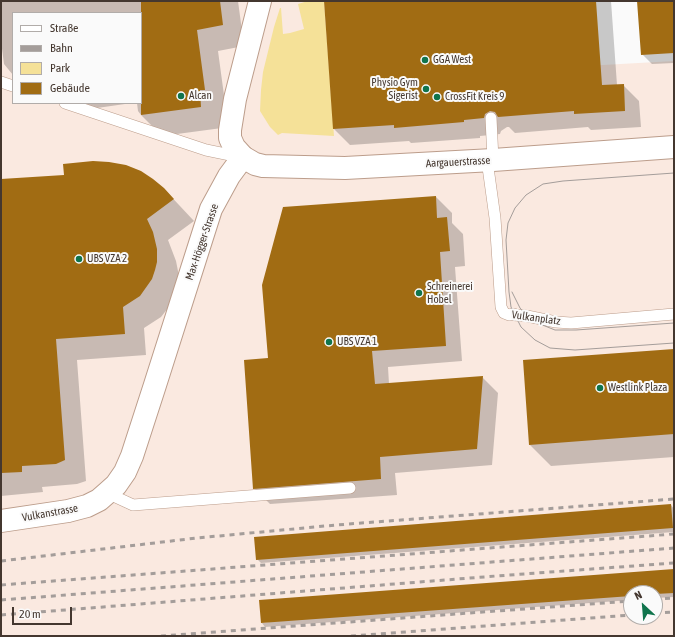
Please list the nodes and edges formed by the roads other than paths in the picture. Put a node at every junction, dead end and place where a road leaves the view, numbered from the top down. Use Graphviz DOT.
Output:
graph roads {
  1 [pos="260,1"];
  2 [pos="1,82"];
  3 [pos="12,86"];
  4 [pos="68,104"];
  5 [pos="490,118"];
  6 [pos="674,147"];
  7 [pos="243,158"];
  8 [pos="490,160"];
  9 [pos="674,314"];
  10 [pos="350,488"];
  11 [pos="112,489"];
  12 [pos="1,521"];
  1 -- 7 [label="main road"];
  2 -- 3 [label="lane"];
  4 -- 7 [label="lane"];
  5 -- 8 [label="lane, Vulkanplatz"];
  6 -- 8 [label="main road, Aargauerstrasse"];
  7 -- 8 [label="main road, Aargauerstrasse"];
  7 -- 11 [label="main road, Max-Högger-Strasse"];
  8 -- 9 [label="lane, Vulkanplatz"];
  10 -- 11 [label="lane"];
  11 -- 12 [label="main road, Vulkanstrasse"];
}
